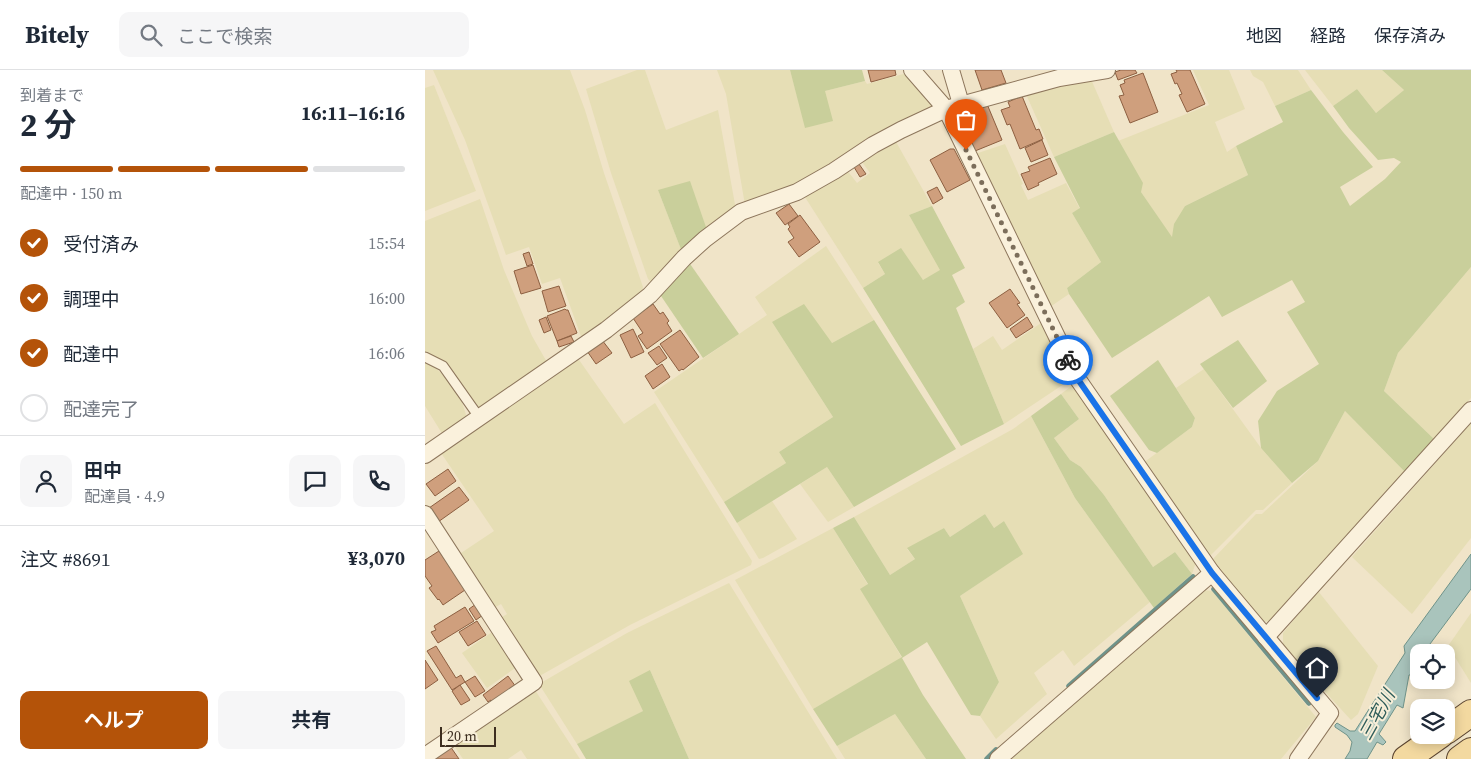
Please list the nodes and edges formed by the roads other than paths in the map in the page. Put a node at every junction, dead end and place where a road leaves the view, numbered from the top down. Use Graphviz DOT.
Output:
graph roads {
  1 [pos="912,70"];
  2 [pos="951,70"];
  3 [pos="1107,70"];
  4 [pos="954,107"];
  5 [pos="425,357"];
  6 [pos="1471,410"];
  7 [pos="479,417"];
  8 [pos="425,455"];
  9 [pos="425,514"];
  10 [pos="1212,573"];
  11 [pos="1266,637"];
  12 [pos="1471,713"];
  13 [pos="1455,725"];
  14 [pos="1427,744"];
  15 [pos="1471,751"];
  16 [pos="425,756"];
  17 [pos="998,759"];
  18 [pos="1297,759"];
  19 [pos="1406,759"];
  20 [pos="1460,759"];
  1 -- 4 [label="street"];
  2 -- 4 [label="street"];
  3 -- 4 [label="street"];
  4 -- 7 [label="street"];
  4 -- 10 [label="street"];
  5 -- 7 [label="lane"];
  6 -- 11 [label="street"];
  7 -- 8 [label="street"];
  9 -- 16 [label="street"];
  10 -- 11 [label="street"];
  10 -- 17 [label="street"];
  11 -- 18 [label="street"];
  12 -- 13 [label="main road"];
  14 -- 19 [label="main road"];
  15 -- 20 [label="main road"];
}
